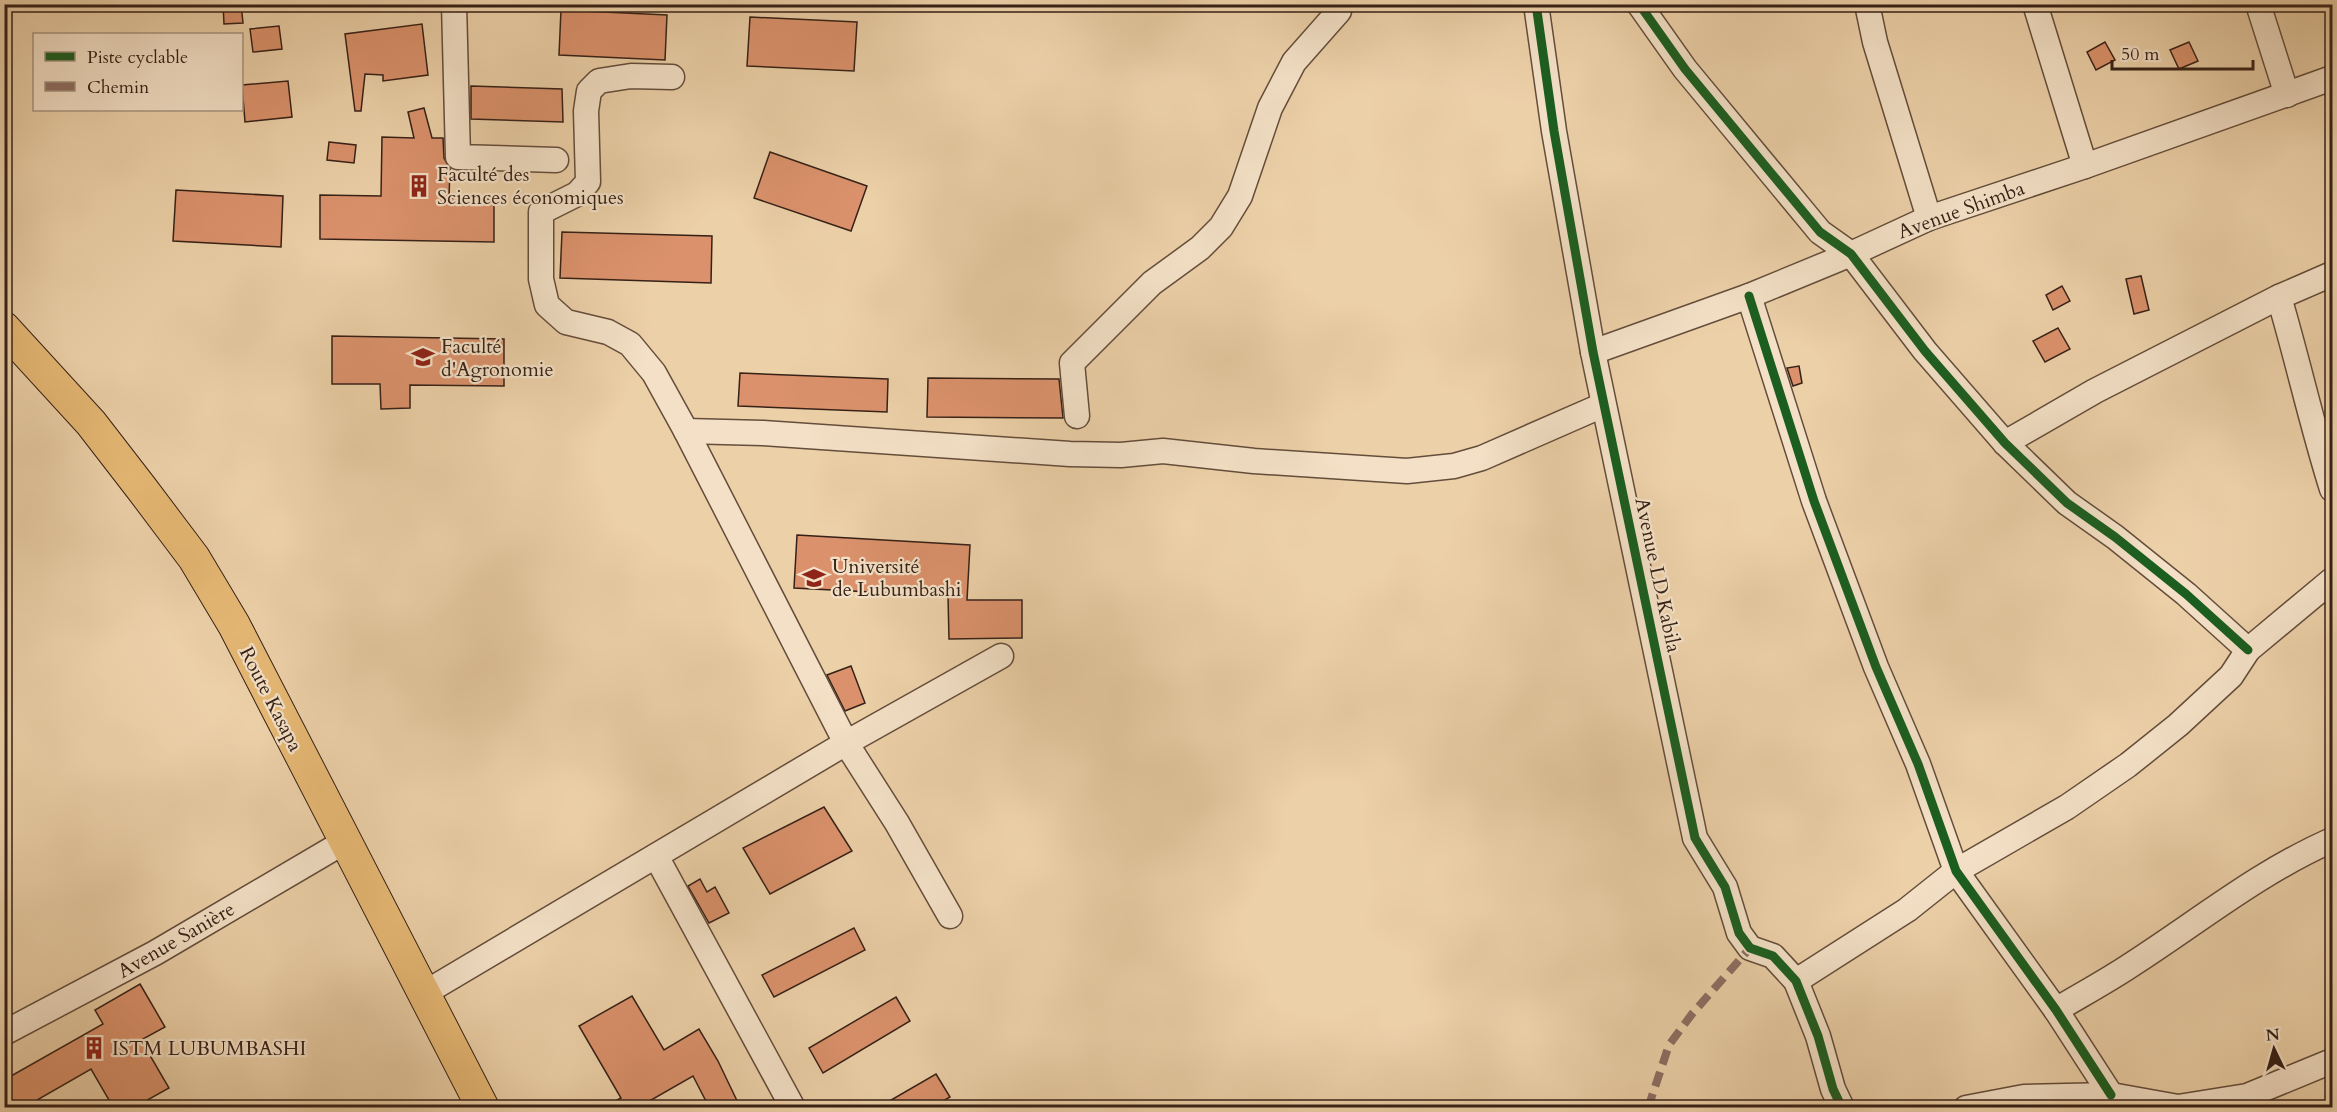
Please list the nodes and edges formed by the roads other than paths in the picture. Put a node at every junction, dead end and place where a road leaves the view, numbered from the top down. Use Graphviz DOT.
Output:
graph roads {
  1 [pos="1536,4"];
  2 [pos="1639,4"];
  3 [pos="1867,4"];
  4 [pos="2035,4"];
  5 [pos="2258,4"];
  6 [pos="452,5"];
  7 [pos="1339,10"];
  8 [pos="672,77"];
  9 [pos="2332,78"];
  10 [pos="2287,95"];
  11 [pos="556,159"];
  12 [pos="2085,166"];
  13 [pos="1929,218"];
  14 [pos="1851,254"];
  15 [pos="2332,274"];
  16 [pos="1749,296"];
  17 [pos="2279,297"];
  18 [pos="4,328"];
  19 [pos="1593,352"];
  20 [pos="1604,405"];
  21 [pos="1077,416"];
  22 [pos="686,431"];
  23 [pos="2005,443"];
  24 [pos="2332,489"];
  25 [pos="2332,580"];
  26 [pos="2248,650"];
  27 [pos="1001,656"];
  28 [pos="846,743"];
  29 [pos="2332,840"];
  30 [pos="344,842"];
  31 [pos="656,856"];
  32 [pos="1956,871"];
  33 [pos="950,916"];
  34 [pos="1796,981"];
  35 [pos="423,994"];
  36 [pos="2056,1010"];
  37 [pos="4,1033"];
  38 [pos="2332,1061"];
  39 [pos="2332,1071"];
  40 [pos="2305,1072"];
  41 [pos="2111,1095"];
  42 [pos="483,1107"];
  43 [pos="793,1107"];
  44 [pos="1842,1107"];
  45 [pos="1966,1107"];
  1 -- 19 [label="street, Avenue LD Kabila"];
  2 -- 14 [label="street"];
  3 -- 13 [label="street"];
  4 -- 12 [label="street"];
  5 -- 10 [label="street"];
  6 -- 11 [label="street"];
  7 -- 21 [label="street"];
  8 -- 22 [label="street"];
  9 -- 10 [label="street, Avenue Shimba"];
  10 -- 12 [label="street, Avenue Shimba"];
  12 -- 13 [label="street, Avenue Shimba"];
  13 -- 14 [label="street, Avenue Shimba"];
  14 -- 16 [label="street, Avenue Shimba"];
  14 -- 23 [label="street"];
  15 -- 17 [label="street"];
  16 -- 19 [label="street, Avenue Shimba"];
  16 -- 32 [label="street"];
  17 -- 23 [label="street"];
  17 -- 24 [label="street"];
  18 -- 30 [label="main road, Route Kasapa"];
  19 -- 20 [label="street, Avenue LD Kabila"];
  20 -- 22 [label="street"];
  20 -- 34 [label="street, Avenue LD Kabila"];
  22 -- 28 [label="street"];
  23 -- 26 [label="street"];
  25 -- 26 [label="street"];
  26 -- 32 [label="street"];
  27 -- 28 [label="street"];
  28 -- 31 [label="street"];
  28 -- 33 [label="street"];
  29 -- 36 [label="street"];
  30 -- 35 [label="main road, Route Kasapa"];
  30 -- 37 [label="street, Avenue Sanière"];
  31 -- 35 [label="street"];
  31 -- 43 [label="street"];
  32 -- 34 [label="street"];
  32 -- 36 [label="street"];
  34 -- 44 [label="street, Avenue LD Kabila"];
  35 -- 42 [label="main road, Route Kasapa"];
  36 -- 41 [label="street"];
  38 -- 40 [label="street"];
  39 -- 40 [label="street"];
  40 -- 41 [label="street"];
  41 -- 45 [label="street"];
}
